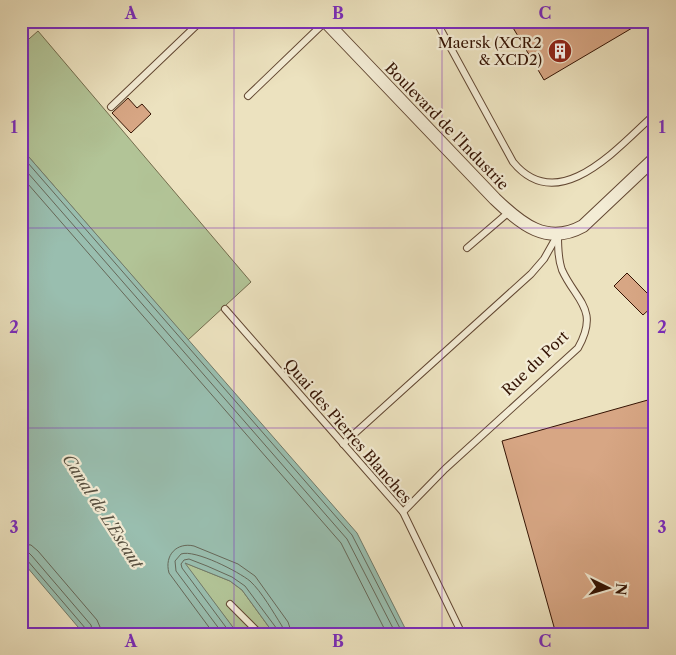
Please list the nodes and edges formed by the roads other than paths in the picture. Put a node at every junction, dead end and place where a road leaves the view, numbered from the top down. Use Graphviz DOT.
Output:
graph roads {
  1 [pos="201,21"];
  2 [pos="326,21"];
  3 [pos="436,21"];
  4 [pos="248,96"];
  5 [pos="111,107"];
  6 [pos="655,114"];
  7 [pos="655,158"];
  8 [pos="509,212"];
  9 [pos="558,235"];
  10 [pos="467,248"];
  11 [pos="225,309"];
  12 [pos="343,444"];
  13 [pos="403,512"];
  14 [pos="230,604"];
  15 [pos="260,634"];
  16 [pos="462,634"];
  1 -- 5 [label="lane"];
  2 -- 4 [label="lane"];
  2 -- 8 [label="street, Boulevard de l'Industrie"];
  3 -- 6 [label="lane"];
  7 -- 9 [label="street"];
  8 -- 9 [label="street, Boulevard de l'Industrie"];
  8 -- 10 [label="lane"];
  9 -- 12 [label="lane"];
  9 -- 13 [label="lane, Rue du Port"];
  11 -- 12 [label="lane, Quai des Pierres Blanches"];
  12 -- 13 [label="lane, Quai des Pierres Blanches"];
  13 -- 16 [label="lane, Quai des Pierres Blanches"];
  14 -- 15 [label="lane"];
}
